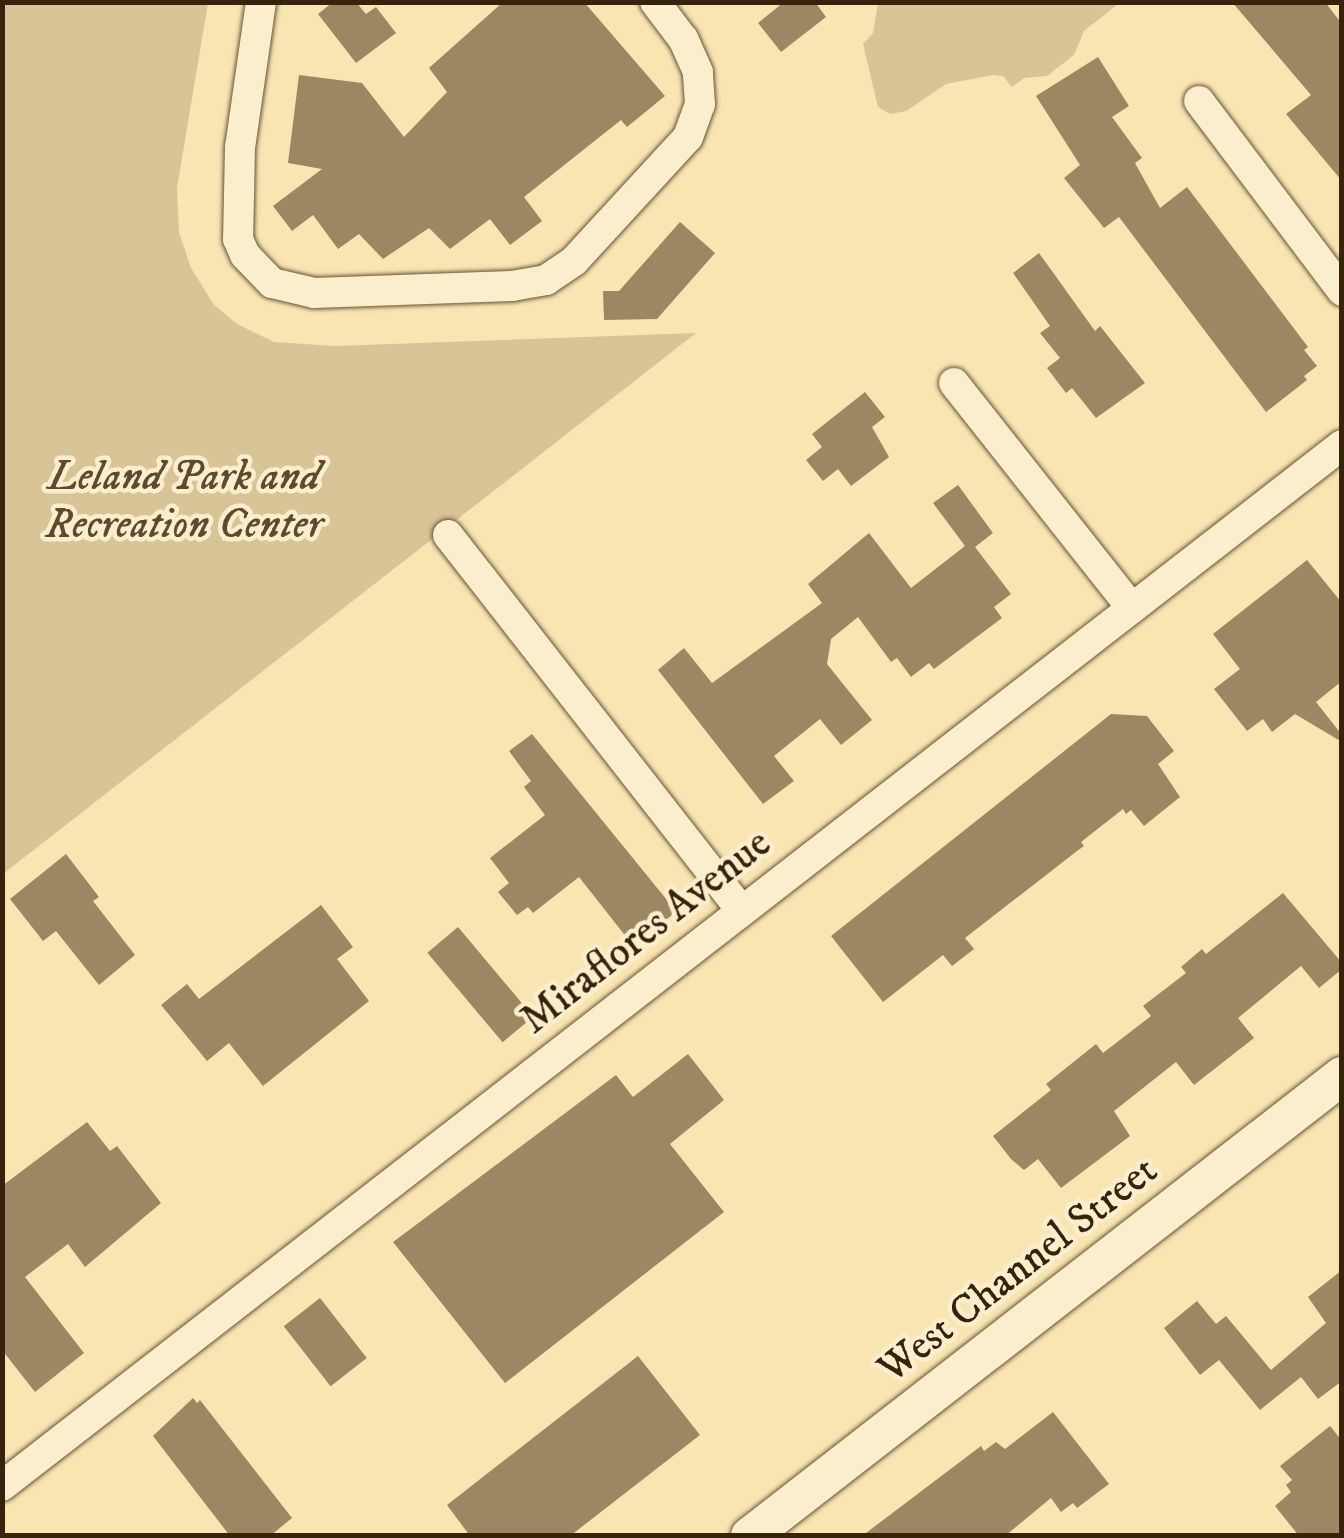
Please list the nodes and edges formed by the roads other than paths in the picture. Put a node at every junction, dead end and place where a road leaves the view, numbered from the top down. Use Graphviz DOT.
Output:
graph roads {
  1 [pos="261,2"];
  2 [pos="655,2"];
  3 [pos="1199,101"];
  4 [pos="1342,291"];
  5 [pos="954,383"];
  6 [pos="1342,445"];
  7 [pos="448,535"];
  8 [pos="1132,608"];
  9 [pos="742,911"];
  10 [pos="1342,1076"];
  11 [pos="2,1486"];
  12 [pos="750,1536"];
  1 -- 2 [label="street"];
  3 -- 4 [label="street"];
  5 -- 8 [label="street"];
  6 -- 8 [label="street, Miraflores Avenue"];
  7 -- 9 [label="street"];
  8 -- 9 [label="street, Miraflores Avenue"];
  9 -- 11 [label="street, Miraflores Avenue"];
  10 -- 12 [label="street, West Channel Street"];
}
